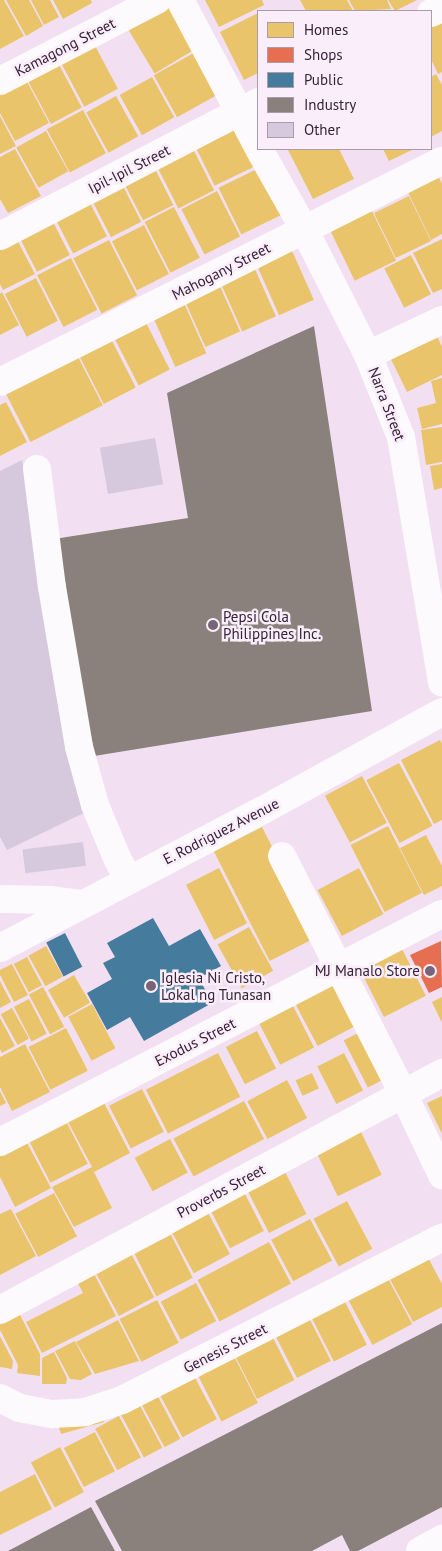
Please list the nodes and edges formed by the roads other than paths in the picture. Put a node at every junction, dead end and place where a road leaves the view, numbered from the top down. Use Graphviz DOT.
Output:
graph roads {
  1 [pos="157,0"];
  2 [pos="180,0"];
  3 [pos="0,81"];
  4 [pos="249,107"];
  5 [pos="257,140"];
  6 [pos="260,150"];
  7 [pos="442,161"];
  8 [pos="304,229"];
  9 [pos="0,236"];
  10 [pos="442,320"];
  11 [pos="368,356"];
  12 [pos="0,382"];
  13 [pos="37,469"];
  14 [pos="432,552"];
  15 [pos="442,683"];
  16 [pos="442,712"];
  17 [pos="282,856"];
  18 [pos="128,879"];
  19 [pos="0,899"];
  20 [pos="81,904"];
  21 [pos="442,914"];
  22 [pos="0,948"];
  23 [pos="340,968"];
  24 [pos="442,1073"];
  25 [pos="403,1093"];
  26 [pos="0,1142"];
  27 [pos="442,1175"];
  28 [pos="442,1238"];
  29 [pos="0,1310"];
  30 [pos="0,1398"];
  31 [pos="442,1539"];
  32 [pos="420,1551"];
  1 -- 3 [label="street, Kamagong Street"];
  2 -- 4 [label="street, Narra Street"];
  4 -- 5 [label="street, Narra Street"];
  4 -- 9 [label="street, Ipil-Ipil Street"];
  6 -- 8 [label="street, Narra Street"];
  7 -- 8 [label="street, Mahogany Street"];
  8 -- 11 [label="street, Narra Street"];
  8 -- 12 [label="street, Mahogany Street"];
  10 -- 11 [label="street"];
  11 -- 14 [label="street, Narra Street"];
  13 -- 18 [label="street"];
  14 -- 15 [label="street, Narra Street"];
  16 -- 18 [label="street, E. Rodriguez Avenue"];
  17 -- 23 [label="street"];
  18 -- 20 [label="street, E. Rodriguez Avenue"];
  19 -- 20 [label="street"];
  20 -- 22 [label="street, E. Rodriguez Avenue"];
  21 -- 23 [label="street, Exodus Street"];
  23 -- 25 [label="street"];
  23 -- 26 [label="street, Exodus Street"];
  24 -- 25 [label="street, Proverbs Street"];
  25 -- 27 [label="street"];
  25 -- 29 [label="street, Proverbs Street"];
  28 -- 30 [label="street, Genesis Street"];
  31 -- 32 [label="street"];
}
